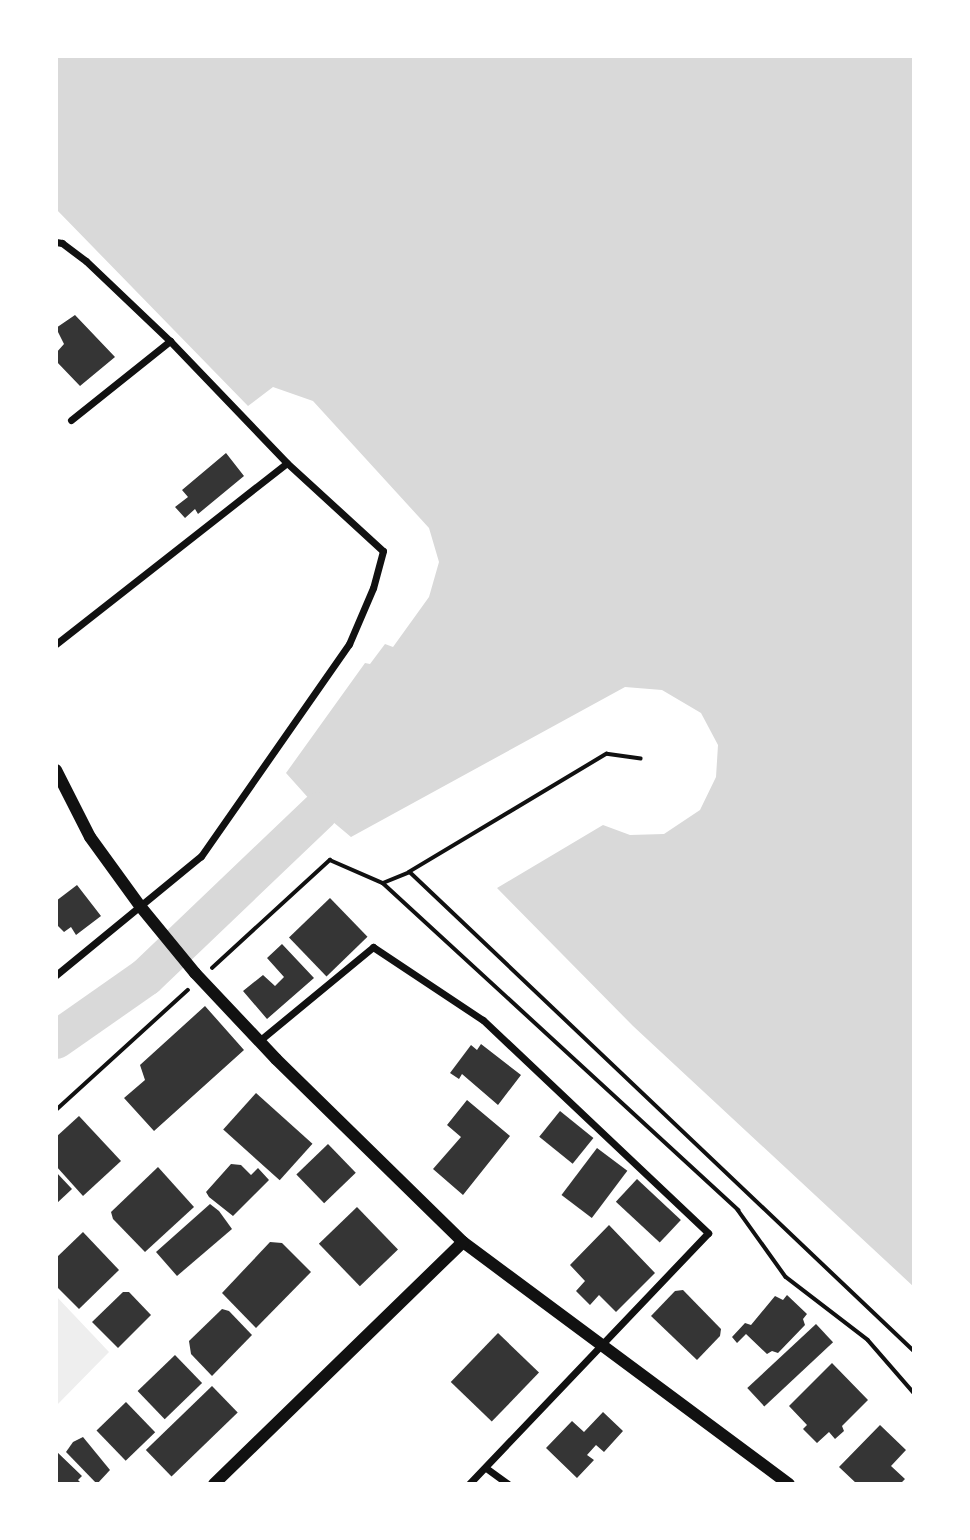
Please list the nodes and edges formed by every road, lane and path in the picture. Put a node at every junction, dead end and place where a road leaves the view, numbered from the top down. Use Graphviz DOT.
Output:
graph roads {
  1 [pos="56,242"];
  2 [pos="170,341"];
  3 [pos="71,420"];
  4 [pos="287,463"];
  5 [pos="56,644"];
  6 [pos="641,759"];
  7 [pos="56,770"];
  8 [pos="410,872"];
  9 [pos="383,883"];
  10 [pos="144,911"];
  11 [pos="56,975"];
  12 [pos="198,976"];
  13 [pos="259,1041"];
  14 [pos="56,1110"];
  15 [pos="463,1242"];
  16 [pos="601,1345"];
  17 [pos="914,1351"];
  18 [pos="914,1393"];
  19 [pos="486,1468"];
  20 [pos="214,1484"];
  21 [pos="468,1484"];
  22 [pos="508,1484"];
  23 [pos="789,1484"];
  1 -- 2 [label="street"];
  2 -- 3 [label="street"];
  2 -- 4 [label="street"];
  4 -- 5 [label="street"];
  4 -- 10 [label="street"];
  6 -- 8 [label="path"];
  7 -- 10 [label="street"];
  8 -- 9 [label="path"];
  8 -- 17 [label="path"];
  9 -- 12 [label="path"];
  9 -- 18 [label="path"];
  10 -- 11 [label="street"];
  10 -- 12 [label="street"];
  12 -- 13 [label="street"];
  12 -- 14 [label="path"];
  13 -- 15 [label="street"];
  13 -- 16 [label="street"];
  15 -- 16 [label="street"];
  15 -- 20 [label="street"];
  16 -- 19 [label="street"];
  16 -- 23 [label="street"];
  19 -- 21 [label="street"];
  19 -- 22 [label="street"];
}
